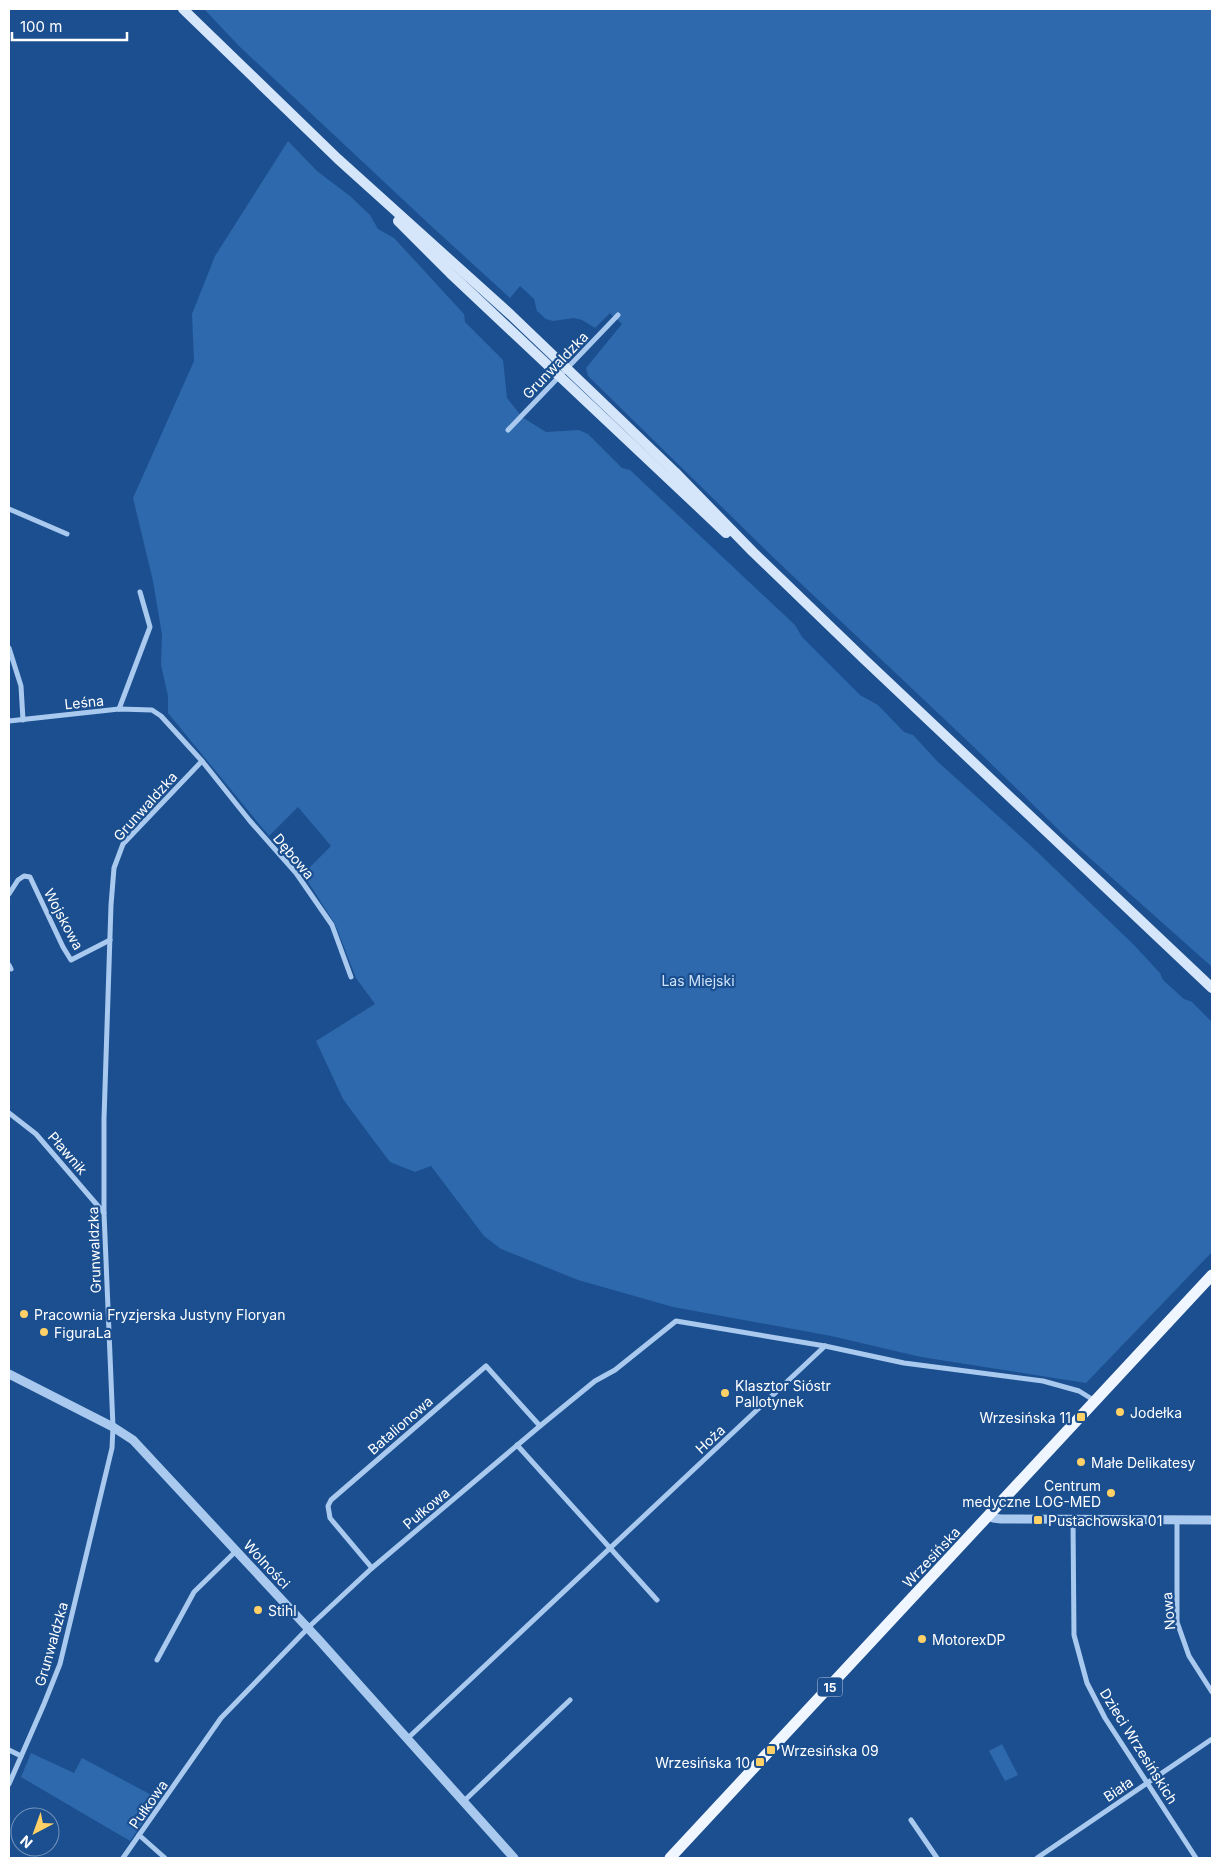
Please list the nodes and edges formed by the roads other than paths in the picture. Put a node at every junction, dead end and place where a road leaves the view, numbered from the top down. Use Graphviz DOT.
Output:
graph roads {
  1 [pos="183,9"];
  2 [pos="189,9"];
  3 [pos="213,37"];
  4 [pos="618,315"];
  5 [pos="563,372"];
  6 [pos="508,430"];
  7 [pos="9,509"];
  8 [pos="67,534"];
  9 [pos="140,592"];
  10 [pos="9,648"];
  11 [pos="119,709"];
  12 [pos="160,716"];
  13 [pos="24,720"];
  14 [pos="9,721"];
  15 [pos="202,761"];
  16 [pos="9,894"];
  17 [pos="110,940"];
  18 [pos="351,977"];
  19 [pos="1212,989"];
  20 [pos="9,1113"];
  21 [pos="104,1213"];
  22 [pos="1212,1275"];
  23 [pos="825,1346"];
  24 [pos="9,1374"];
  25 [pos="1095,1402"];
  26 [pos="540,1426"];
  27 [pos="113,1427"];
  28 [pos="517,1446"];
  29 [pos="990,1515"];
  30 [pos="1073,1520"];
  31 [pos="1177,1520"];
  32 [pos="1212,1520"];
  33 [pos="610,1548"];
  34 [pos="236,1551"];
  35 [pos="372,1568"];
  36 [pos="657,1600"];
  37 [pos="308,1628"];
  38 [pos="157,1660"];
  39 [pos="1212,1692"];
  40 [pos="570,1700"];
  41 [pos="408,1738"];
  42 [pos="1212,1739"];
  43 [pos="9,1750"];
  44 [pos="21,1756"];
  45 [pos="1147,1783"];
  46 [pos="9,1784"];
  47 [pos="464,1801"];
  48 [pos="911,1820"];
  49 [pos="139,1835"];
  50 [pos="123,1858"];
  51 [pos="166,1858"];
  52 [pos="514,1858"];
  53 [pos="670,1858"];
  54 [pos="937,1858"];
  55 [pos="1037,1858"];
  56 [pos="1196,1858"];
  1 -- 3 [label="main road"];
  2 -- 3 [label="main road"];
  3 -- 5 [label="main road"];
  4 -- 5 [label="street, Grunwaldzka"];
  5 -- 6 [label="street, Grunwaldzka"];
  5 -- 19 [label="main road"];
  7 -- 8 [label="street"];
  9 -- 11 [label="street"];
  10 -- 13 [label="street"];
  11 -- 12 [label="street, Leśna"];
  11 -- 13 [label="street, Leśna"];
  12 -- 15 [label="street, Dębowa"];
  13 -- 14 [label="street, Leśna"];
  15 -- 17 [label="street, Grunwaldzka"];
  15 -- 18 [label="street, Dębowa"];
  16 -- 17 [label="street, Wojskowa"];
  17 -- 21 [label="street, Grunwaldzka"];
  20 -- 21 [label="street, Pławnik"];
  21 -- 27 [label="street, Grunwaldzka"];
  22 -- 25 [label="main road, Wrzesińska / 15"];
  23 -- 25 [label="street"];
  23 -- 26 [label="street, Pułkowa"];
  23 -- 33 [label="street, Hoża"];
  24 -- 27 [label="street, Wolności"];
  25 -- 29 [label="main road, Wrzesińska / 15"];
  26 -- 28 [label="street, Pułkowa"];
  26 -- 35 [label="street, Batalionowa"];
  27 -- 34 [label="street, Wolności"];
  27 -- 44 [label="street, Grunwaldzka"];
  28 -- 33 [label="street"];
  28 -- 35 [label="street, Pułkowa"];
  29 -- 30 [label="street"];
  29 -- 53 [label="main road, Wrzesińska / 15"];
  30 -- 31 [label="street"];
  30 -- 45 [label="street, Dzieci Wrzesińskich"];
  31 -- 32 [label="street"];
  31 -- 39 [label="street, Nowa"];
  33 -- 36 [label="street"];
  33 -- 41 [label="street, Hoża"];
  34 -- 37 [label="street, Wolności"];
  34 -- 38 [label="street"];
  35 -- 37 [label="street, Pułkowa"];
  37 -- 41 [label="street, Wolności"];
  37 -- 49 [label="street, Pułkowa"];
  40 -- 47 [label="street"];
  41 -- 47 [label="street, Wolności"];
  42 -- 45 [label="street, Biała"];
  43 -- 44 [label="street"];
  44 -- 46 [label="street, Grunwaldzka"];
  45 -- 55 [label="street, Biała"];
  45 -- 56 [label="street, Dzieci Wrzesińskich"];
  47 -- 52 [label="street, Wolności"];
  48 -- 54 [label="street"];
  49 -- 50 [label="street, Pułkowa"];
  49 -- 51 [label="street"];
}
